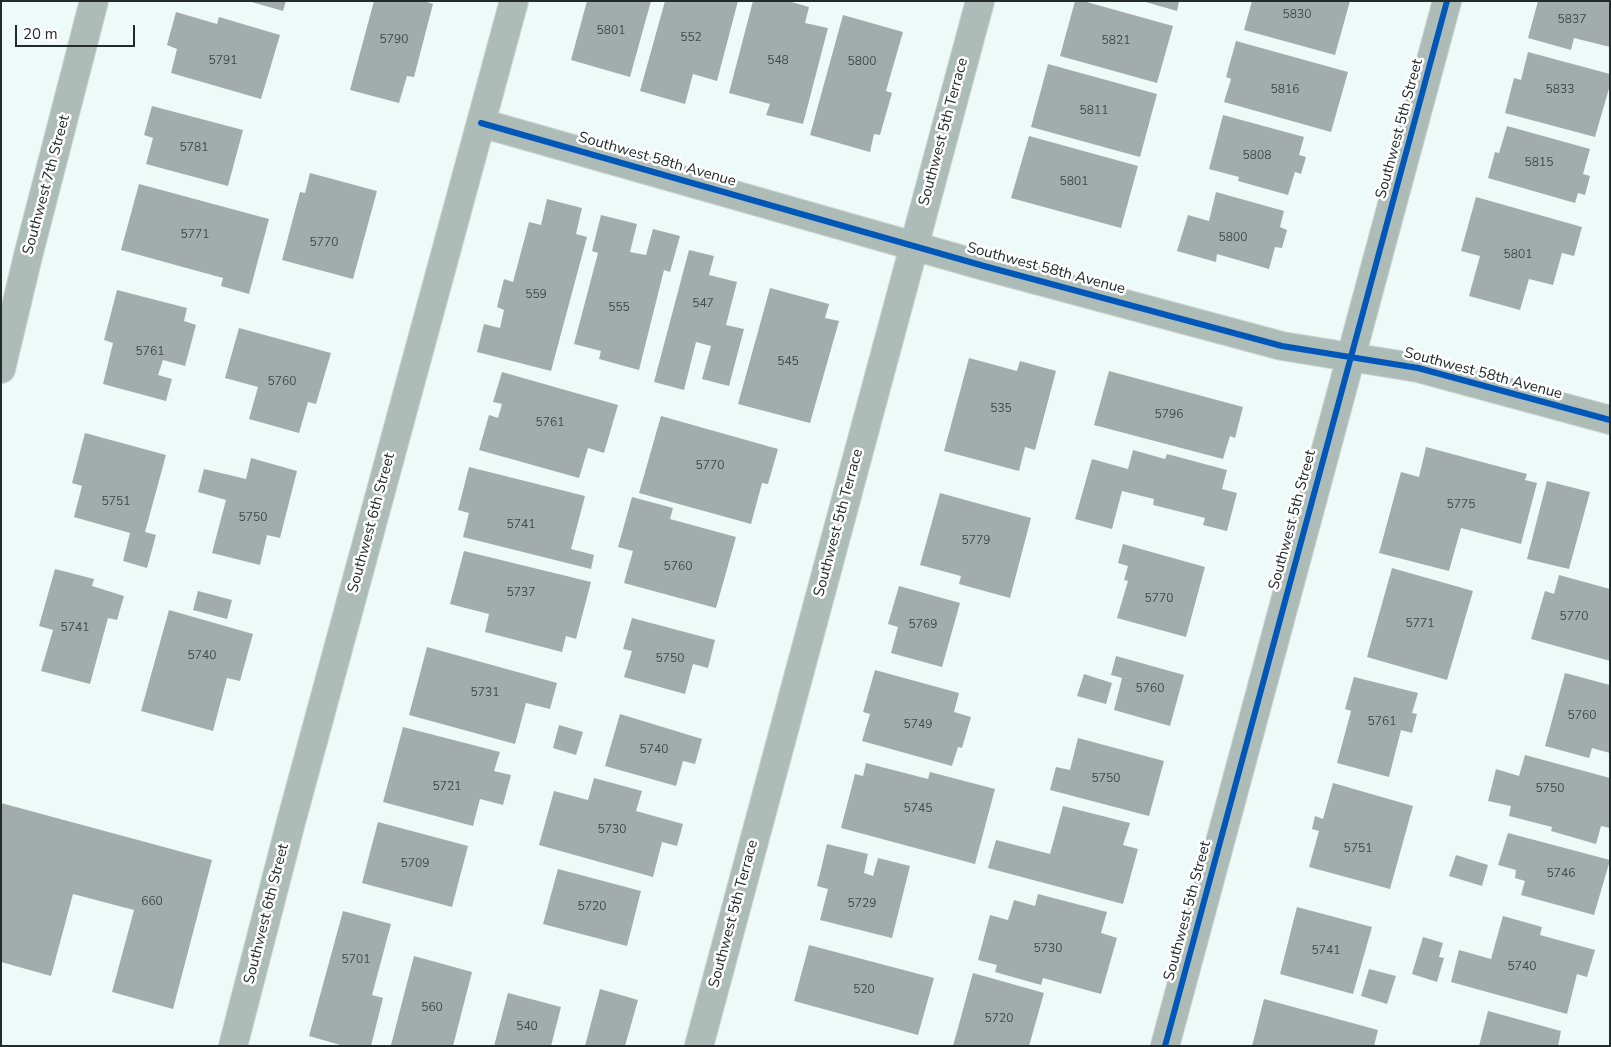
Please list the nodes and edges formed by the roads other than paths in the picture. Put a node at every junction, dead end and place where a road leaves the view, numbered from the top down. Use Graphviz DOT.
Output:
graph roads {
  1 [pos="94,1"];
  2 [pos="514,1"];
  3 [pos="980,1"];
  4 [pos="1447,1"];
  5 [pos="481,123"];
  6 [pos="913,246"];
  7 [pos="1350,356"];
  8 [pos="1,369"];
  9 [pos="1610,420"];
  10 [pos="233,1046"];
  11 [pos="698,1046"];
  12 [pos="1165,1046"];
  1 -- 8 [label="street, Southwest 7th Street"];
  2 -- 5 [label="street, Southwest 6th Street"];
  3 -- 6 [label="street, Southwest 5th Terrace"];
  4 -- 7 [label="street, Southwest 5th Street"];
  5 -- 6 [label="street, Southwest 58th Avenue"];
  5 -- 10 [label="street, Southwest 6th Street"];
  6 -- 7 [label="street, Southwest 58th Avenue"];
  6 -- 11 [label="street, Southwest 5th Terrace"];
  7 -- 9 [label="street, Southwest 58th Avenue"];
  7 -- 12 [label="street, Southwest 5th Street"];
}
